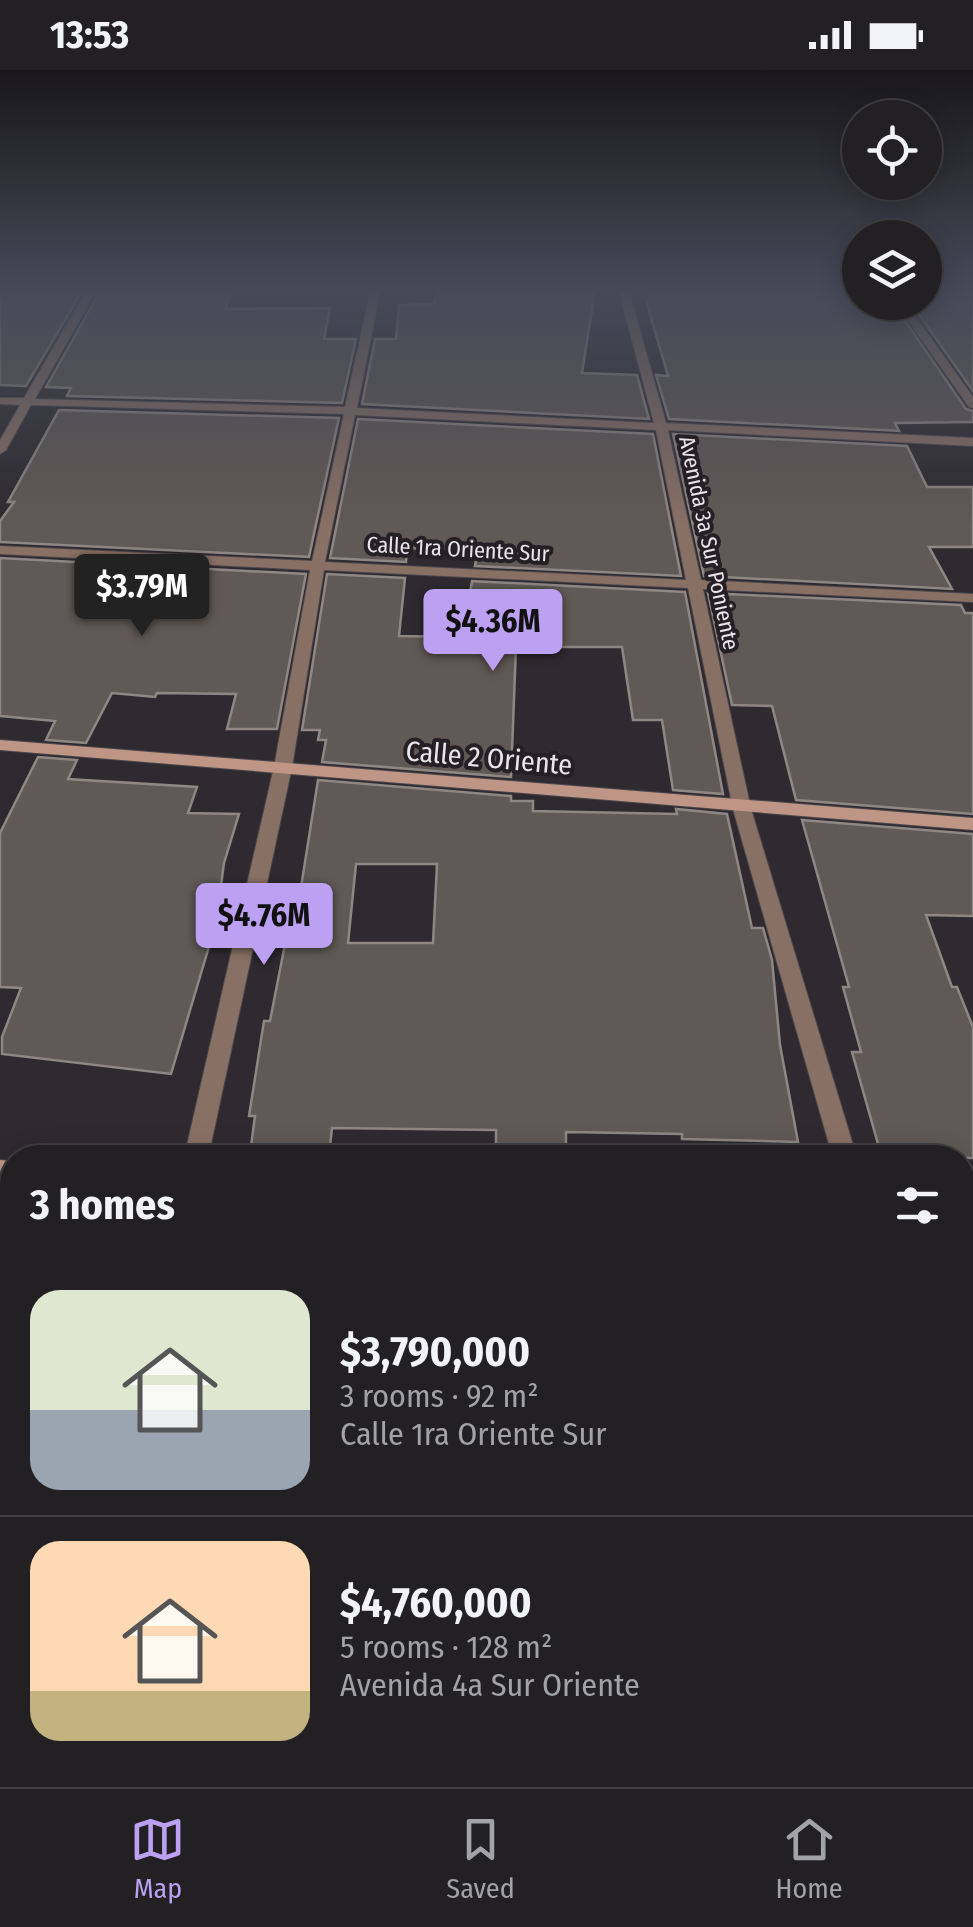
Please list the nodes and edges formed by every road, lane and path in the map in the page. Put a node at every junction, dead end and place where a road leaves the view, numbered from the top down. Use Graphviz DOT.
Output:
graph roads {
  1 [pos="48,368"];
  2 [pos="361,368"];
  3 [pos="645,368"];
  4 [pos="947,368"];
  5 [pos="0,401"];
  6 [pos="28,403"];
  7 [pos="973,405"];
  8 [pos="353,411"];
  9 [pos="661,427"];
  10 [pos="973,442"];
  11 [pos="0,450"];
  12 [pos="0,550"];
  13 [pos="318,564"];
  14 [pos="696,584"];
  15 [pos="973,598"];
  16 [pos="0,746"];
  17 [pos="283,767"];
  18 [pos="742,809"];
  19 [pos="973,824"];
  20 [pos="199,1145"];
  21 [pos="841,1145"];
  1 -- 6 [label="street"];
  2 -- 8 [label="street"];
  3 -- 9 [label="street, Avenida 3a Sur Poniente"];
  4 -- 7 [label="street"];
  5 -- 6 [label="street"];
  6 -- 8 [label="street"];
  6 -- 11 [label="street"];
  8 -- 9 [label="street"];
  8 -- 13 [label="street"];
  9 -- 10 [label="street"];
  9 -- 14 [label="street, Avenida 3a Sur Poniente"];
  12 -- 13 [label="street, Calle 1ra Oriente Sur"];
  13 -- 14 [label="street, Calle 1ra Oriente Sur"];
  13 -- 17 [label="street"];
  14 -- 15 [label="street, Calle 1ra Oriente Sur"];
  14 -- 18 [label="street, Avenida 3a Sur Poniente"];
  16 -- 17 [label="main road, Calle 2 Oriente"];
  17 -- 18 [label="main road, Calle 2 Oriente"];
  17 -- 20 [label="street"];
  18 -- 19 [label="main road, Calle 2 Oriente"];
  18 -- 21 [label="street, Avenida 3a Sur Poniente"];
}
